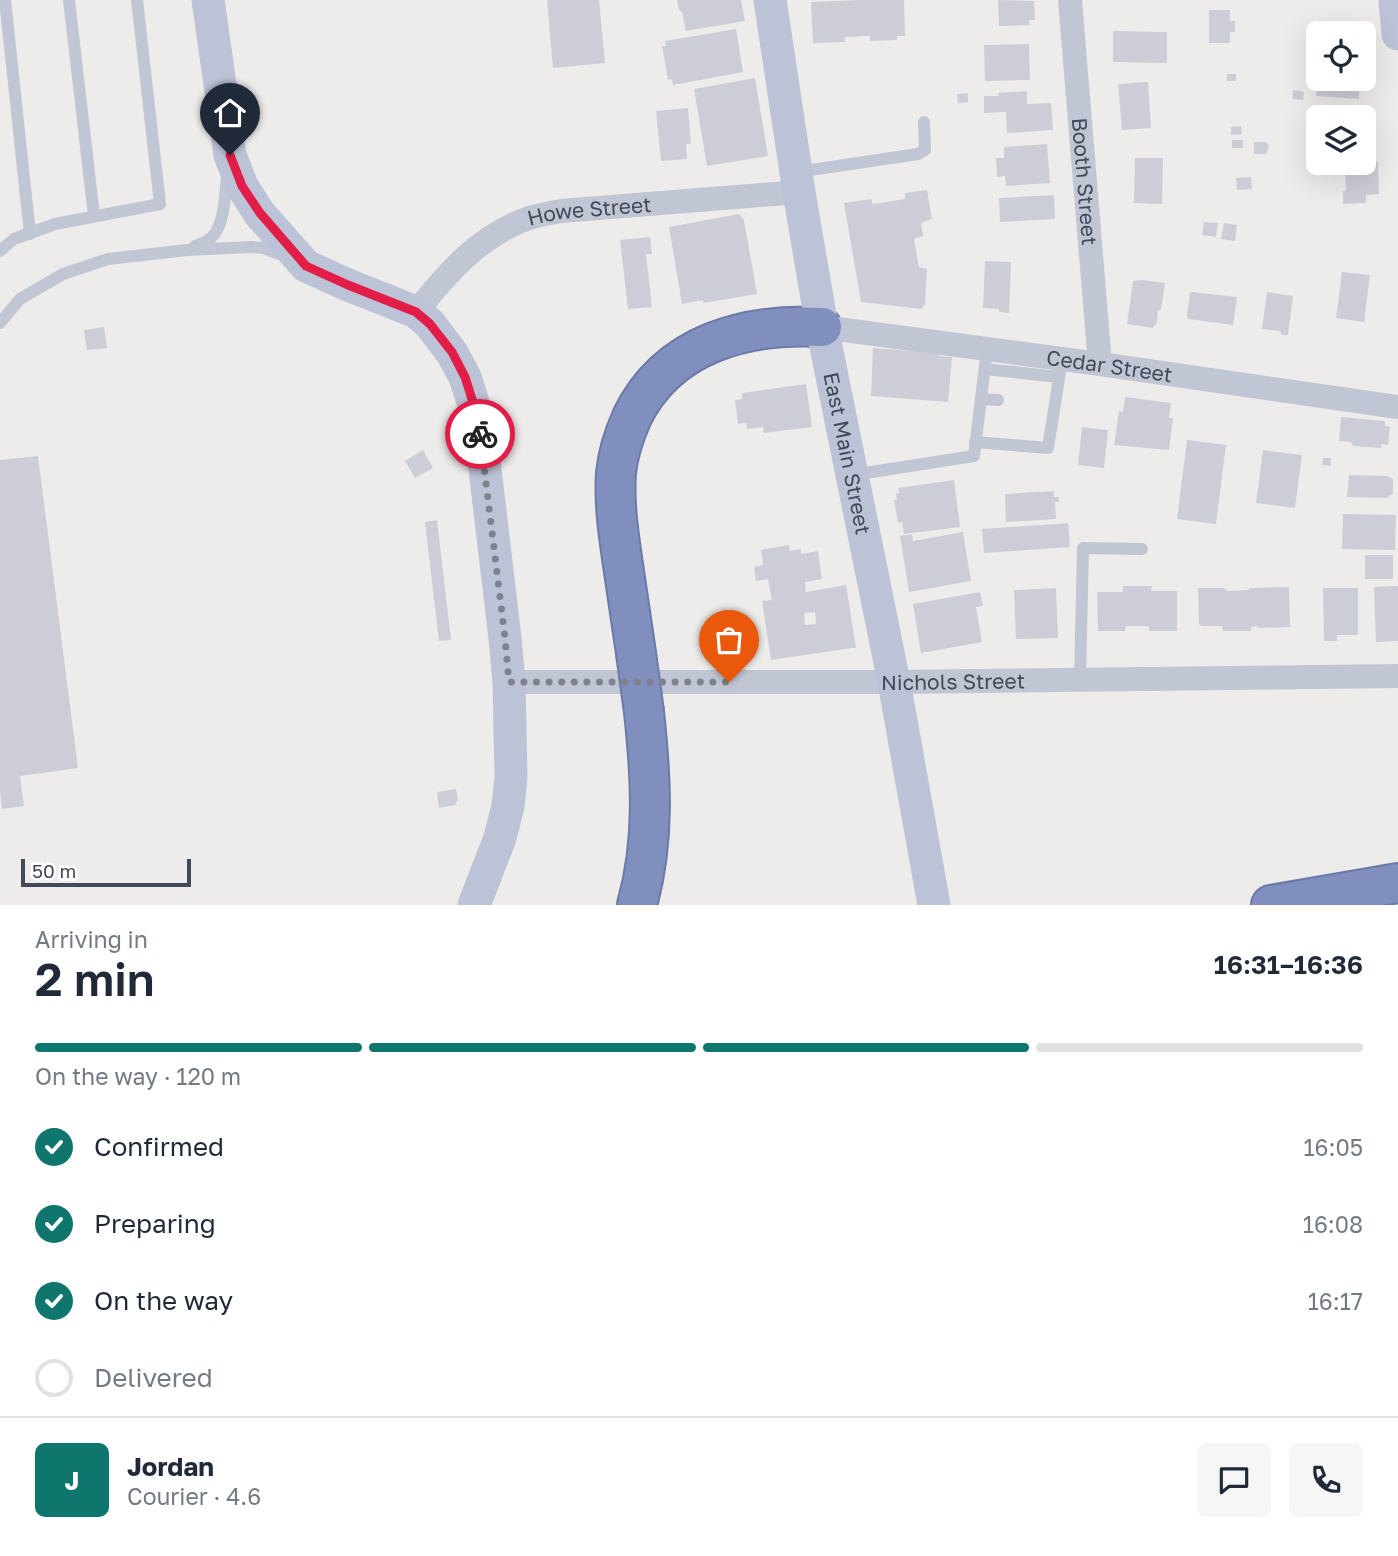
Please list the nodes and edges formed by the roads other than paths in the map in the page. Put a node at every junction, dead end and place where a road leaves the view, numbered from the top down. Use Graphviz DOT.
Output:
graph roads {
  1 [pos="5,0"];
  2 [pos="69,0"];
  3 [pos="137,0"];
  4 [pos="208,0"];
  5 [pos="770,0"];
  6 [pos="1070,0"];
  7 [pos="1395,0"];
  8 [pos="1398,34"];
  9 [pos="924,122"];
  10 [pos="230,155"];
  11 [pos="798,182"];
  12 [pos="94,216"];
  13 [pos="30,234"];
  14 [pos="187,250"];
  15 [pos="0,251"];
  16 [pos="306,266"];
  17 [pos="416,312"];
  18 [pos="0,323"];
  19 [pos="822,327"];
  20 [pos="986,359"];
  21 [pos="1100,364"];
  22 [pos="1060,368"];
  23 [pos="981,399"];
  24 [pos="998,400"];
  25 [pos="1398,407"];
  26 [pos="975,449"];
  27 [pos="852,475"];
  28 [pos="1142,549"];
  29 [pos="1398,676"];
  30 [pos="1080,680"];
  31 [pos="509,682"];
  32 [pos="894,682"];
  33 [pos="1398,883"];
  34 [pos="474,905"];
  35 [pos="637,905"];
  36 [pos="934,905"];
  37 [pos="1271,905"];
  1 -- 13 [label="lane"];
  2 -- 12 [label="lane"];
  3 -- 12 [label="lane"];
  4 -- 10 [label="street"];
  5 -- 11 [label="street, East Main Street"];
  6 -- 21 [label="street, Booth Street"];
  7 -- 8 [label="street"];
  9 -- 11 [label="lane"];
  10 -- 14 [label="lane"];
  10 -- 16 [label="street"];
  11 -- 17 [label="street, Howe Street"];
  11 -- 19 [label="street, East Main Street"];
  12 -- 13 [label="lane"];
  13 -- 15 [label="lane"];
  14 -- 16 [label="lane"];
  14 -- 18 [label="lane"];
  16 -- 17 [label="street"];
  17 -- 31 [label="street"];
  19 -- 20 [label="street, Cedar Street"];
  19 -- 27 [label="street, East Main Street"];
  19 -- 35 [label="highway, bridge"];
  20 -- 22 [label="street, Cedar Street"];
  20 -- 23 [label="lane"];
  21 -- 22 [label="street, Cedar Street"];
  21 -- 25 [label="street, Cedar Street"];
  22 -- 26 [label="lane"];
  23 -- 24 [label="lane"];
  23 -- 26 [label="lane"];
  26 -- 27 [label="lane"];
  27 -- 32 [label="street, East Main Street"];
  28 -- 30 [label="lane"];
  29 -- 30 [label="street, Nichols Street"];
  30 -- 32 [label="street, Nichols Street"];
  31 -- 32 [label="street, Nichols Street"];
  31 -- 34 [label="street"];
  32 -- 36 [label="street, East Main Street"];
  33 -- 37 [label="highway"];
}
